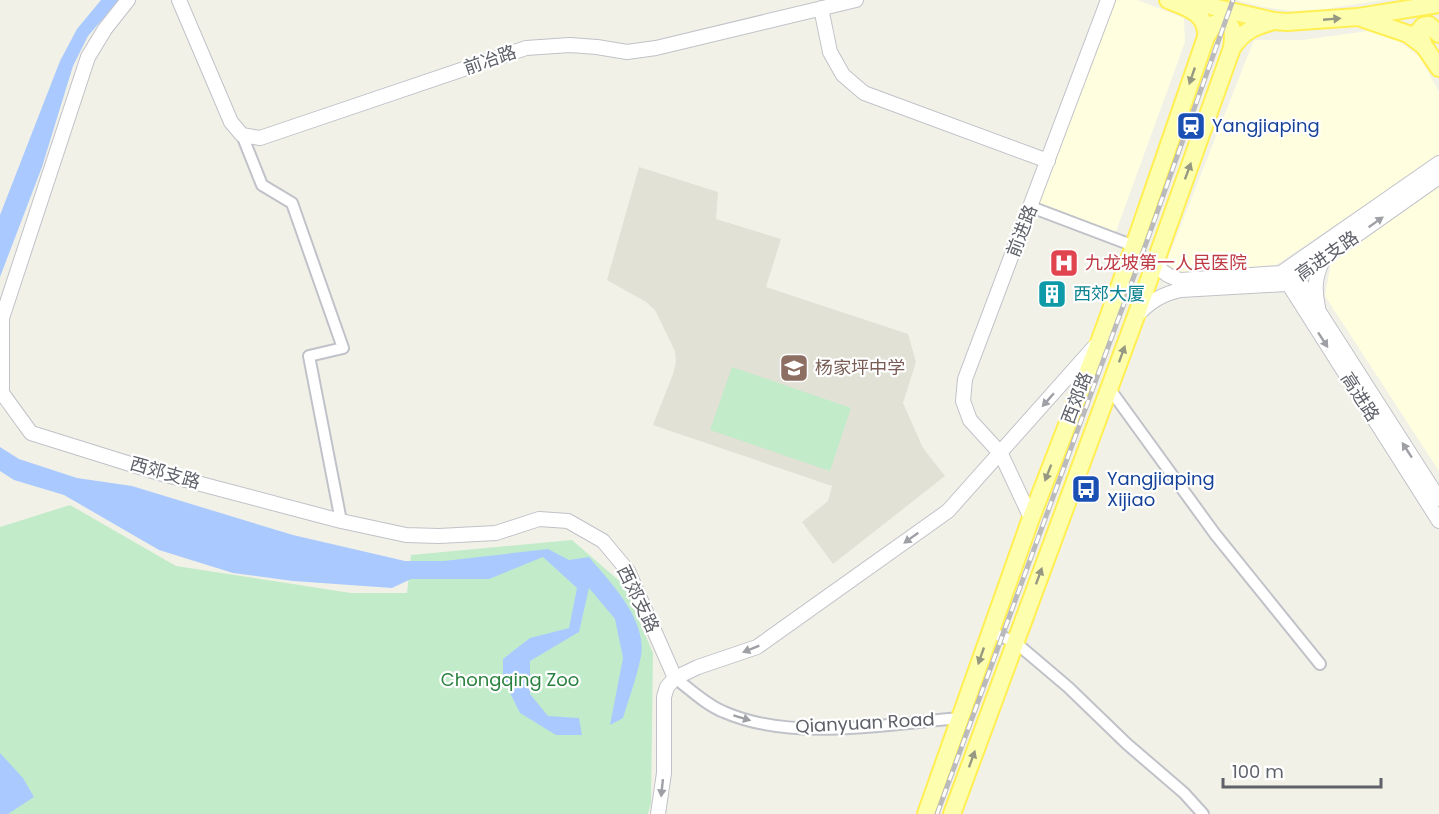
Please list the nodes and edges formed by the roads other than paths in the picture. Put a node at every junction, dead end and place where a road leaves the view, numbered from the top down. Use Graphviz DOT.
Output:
graph roads {
  1 [pos="128,0"];
  2 [pos="179,0"];
  3 [pos="856,0"];
  4 [pos="1108,0"];
  5 [pos="1168,0"];
  6 [pos="1195,0"];
  7 [pos="1439,4"];
  8 [pos="821,8"];
  9 [pos="1358,17"];
  10 [pos="1274,21"];
  11 [pos="1439,34"];
  12 [pos="1206,38"];
  13 [pos="1424,46"];
  14 [pos="1232,48"];
  15 [pos="1439,68"];
  16 [pos="242,135"];
  17 [pos="1048,161"];
  18 [pos="1439,163"];
  19 [pos="1439,177"];
  20 [pos="1031,207"];
  21 [pos="1134,246"];
  22 [pos="1323,260"];
  23 [pos="1155,263"];
  24 [pos="1289,276"];
  25 [pos="1319,312"];
  26 [pos="1136,316"];
  27 [pos="1100,340"];
  28 [pos="1109,388"];
  29 [pos="1001,454"];
  30 [pos="1439,499"];
  31 [pos="1031,518"];
  32 [pos="341,521"];
  33 [pos="1439,521"];
  34 [pos="990,632"];
  35 [pos="1015,642"];
  36 [pos="1320,664"];
  37 [pos="675,678"];
  38 [pos="960,718"];
  39 [pos="658,814"];
  40 [pos="926,814"];
  41 [pos="952,814"];
  42 [pos="1203,814"];
  1 -- 32 [label="street, 西郊支路"];
  2 -- 16 [label="street"];
  3 -- 8 [label="street, 前冶路"];
  4 -- 17 [label="street, 前进路"];
  5 -- 12 [label="main road"];
  6 -- 10 [label="main road"];
  7 -- 9 [label="main road"];
  8 -- 16 [label="street, 前冶路"];
  8 -- 17 [label="street"];
  10 -- 9 [label="main road, one-way"];
  9 -- 13 [label="main road"];
  10 -- 14 [label="main road, 西郊路"];
  11 -- 13 [label="main road"];
  12 -- 14 [label="main road"];
  12 -- 21 [label="main road, 西郊路, one-way"];
  13 -- 15 [label="main road"];
  23 -- 14 [label="main road, 西郊路, one-way"];
  16 -- 32 [label="street"];
  17 -- 20 [label="street, 前进路"];
  18 -- 24 [label="street, 高进支路"];
  22 -- 19 [label="street, 高进支路, one-way"];
  20 -- 21 [label="street"];
  20 -- 29 [label="street, 前进路"];
  21 -- 27 [label="main road, 西郊路"];
  22 -- 24 [label="street, 高进支路"];
  22 -- 25 [label="street"];
  23 -- 24 [label="street, 高进支路"];
  23 -- 26 [label="main road, 西郊路"];
  24 -- 25 [label="street, 高进路"];
  24 -- 26 [label="street, 高进支路"];
  24 -- 33 [label="street, 高进路, one-way"];
  30 -- 25 [label="street, 高进路, one-way"];
  28 -- 26 [label="main road, 西郊路, one-way"];
  27 -- 29 [label="street, one-way"];
  27 -- 31 [label="main road, 西郊路, one-way"];
  35 -- 28 [label="main road, 西郊路, one-way"];
  28 -- 36 [label="street"];
  29 -- 31 [label="street, 前进路"];
  29 -- 37 [label="street, one-way"];
  31 -- 34 [label="main road, 西郊路"];
  32 -- 37 [label="street, 西郊支路"];
  34 -- 35 [label="street"];
  34 -- 38 [label="main road, 西郊路, one-way"];
  41 -- 35 [label="main road, 西郊路, one-way"];
  35 -- 42 [label="street"];
  37 -- 38 [label="street, Qianyuan Road, one-way"];
  37 -- 39 [label="street, one-way"];
  38 -- 40 [label="main road, 西郊路"];
}
